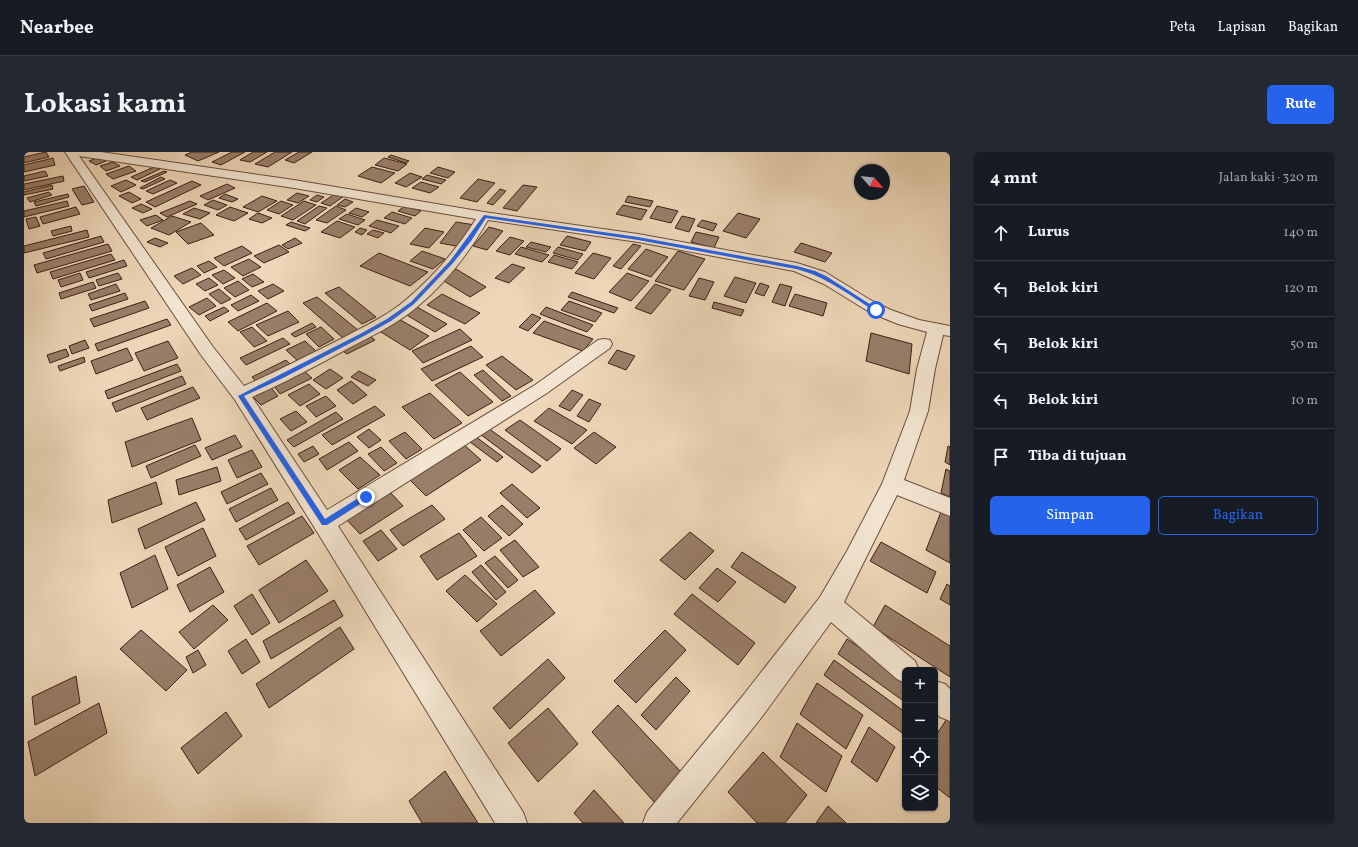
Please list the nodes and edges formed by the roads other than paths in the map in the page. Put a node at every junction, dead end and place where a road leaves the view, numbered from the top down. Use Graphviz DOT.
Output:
graph roads {
  1 [pos="71,152"];
  2 [pos="78,152"];
  3 [pos="484,216"];
  4 [pos="943,330"];
  5 [pos="604,344"];
  6 [pos="241,396"];
  7 [pos="892,484"];
  8 [pos="950,507"];
  9 [pos="324,523"];
  10 [pos="830,605"];
  11 [pos="902,667"];
  12 [pos="938,697"];
  13 [pos="950,707"];
  14 [pos="512,823"];
  15 [pos="658,823"];
  1 -- 6 [label="street"];
  2 -- 3 [label="street"];
  3 -- 4 [label="street"];
  3 -- 6 [label="street"];
  4 -- 7 [label="street"];
  5 -- 9 [label="street"];
  6 -- 9 [label="street"];
  7 -- 8 [label="street"];
  7 -- 10 [label="street"];
  9 -- 14 [label="street"];
  10 -- 11 [label="street"];
  10 -- 15 [label="street"];
  12 -- 13 [label="street"];
}
